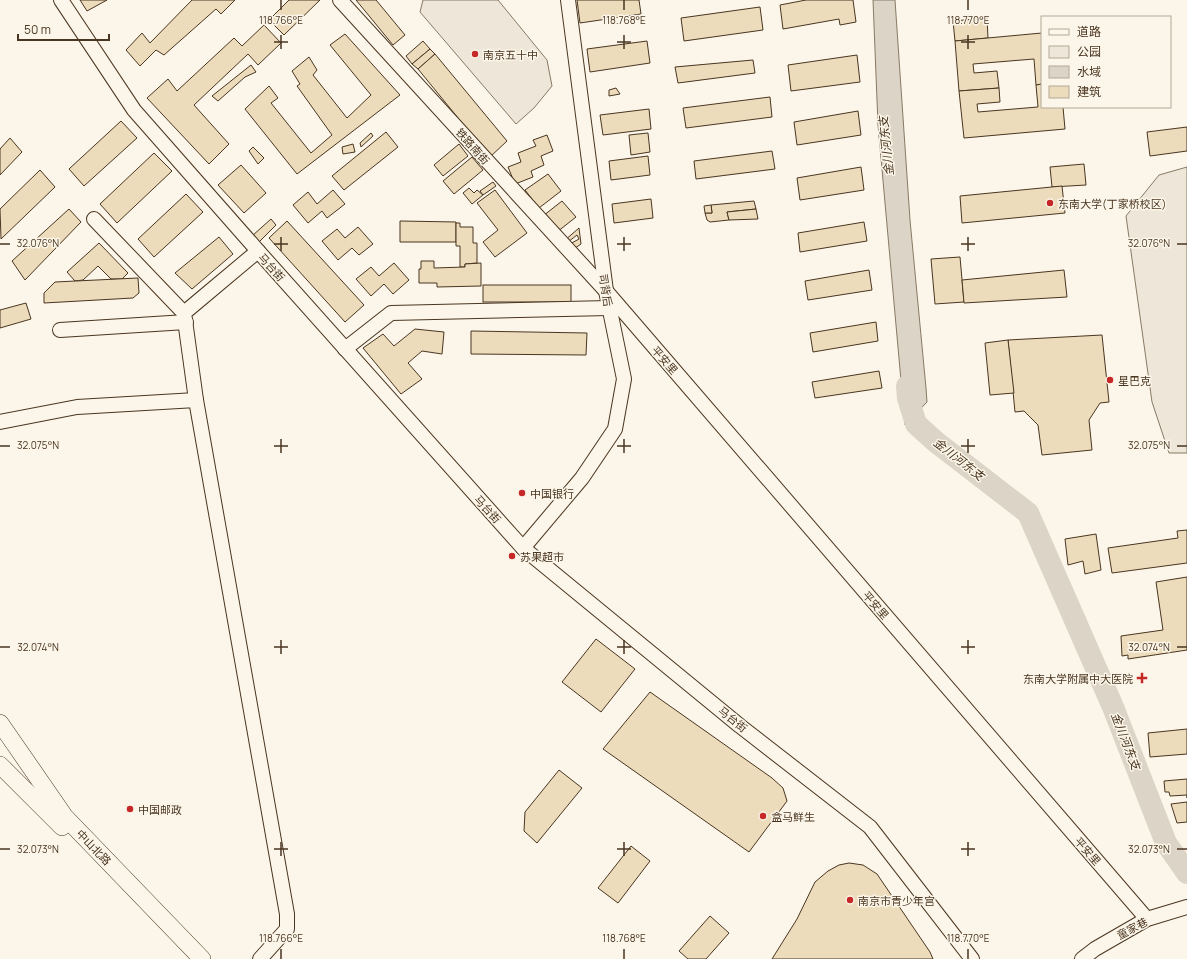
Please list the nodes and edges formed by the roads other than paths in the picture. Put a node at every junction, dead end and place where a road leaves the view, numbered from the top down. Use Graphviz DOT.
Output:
graph roads {
  1 [pos="61,0"];
  2 [pos="340,0"];
  3 [pos="568,0"];
  4 [pos="94,219"];
  5 [pos="258,251"];
  6 [pos="606,291"];
  7 [pos="609,308"];
  8 [pos="185,317"];
  9 [pos="60,330"];
  10 [pos="345,349"];
  11 [pos="196,400"];
  12 [pos="0,422"];
  13 [pos="523,548"];
  14 [pos="0,723"];
  15 [pos="0,765"];
  16 [pos="1187,907"];
  17 [pos="1146,919"];
  18 [pos="190,959"];
  19 [pos="202,959"];
  20 [pos="260,959"];
  21 [pos="972,959"];
  22 [pos="1082,959"];
  1 -- 5 [label="street, 马台街"];
  2 -- 6 [label="street, 铁路南街"];
  3 -- 6 [label="street, 司背后"];
  4 -- 8 [label="street"];
  5 -- 8 [label="street"];
  5 -- 10 [label="street, 马台街"];
  6 -- 7 [label="street, 司背后"];
  6 -- 17 [label="street, 平安里"];
  7 -- 10 [label="street"];
  7 -- 13 [label="street, 司背后"];
  8 -- 9 [label="street"];
  8 -- 11 [label="street"];
  10 -- 13 [label="street, 马台街"];
  11 -- 12 [label="street"];
  11 -- 20 [label="street"];
  13 -- 21 [label="street, 马台街"];
  14 -- 19 [label="main road, 中山北路"];
  15 -- 18 [label="main road, 中山北路"];
  16 -- 17 [label="street, 童家巷"];
  17 -- 22 [label="street, 童家巷"];
}
